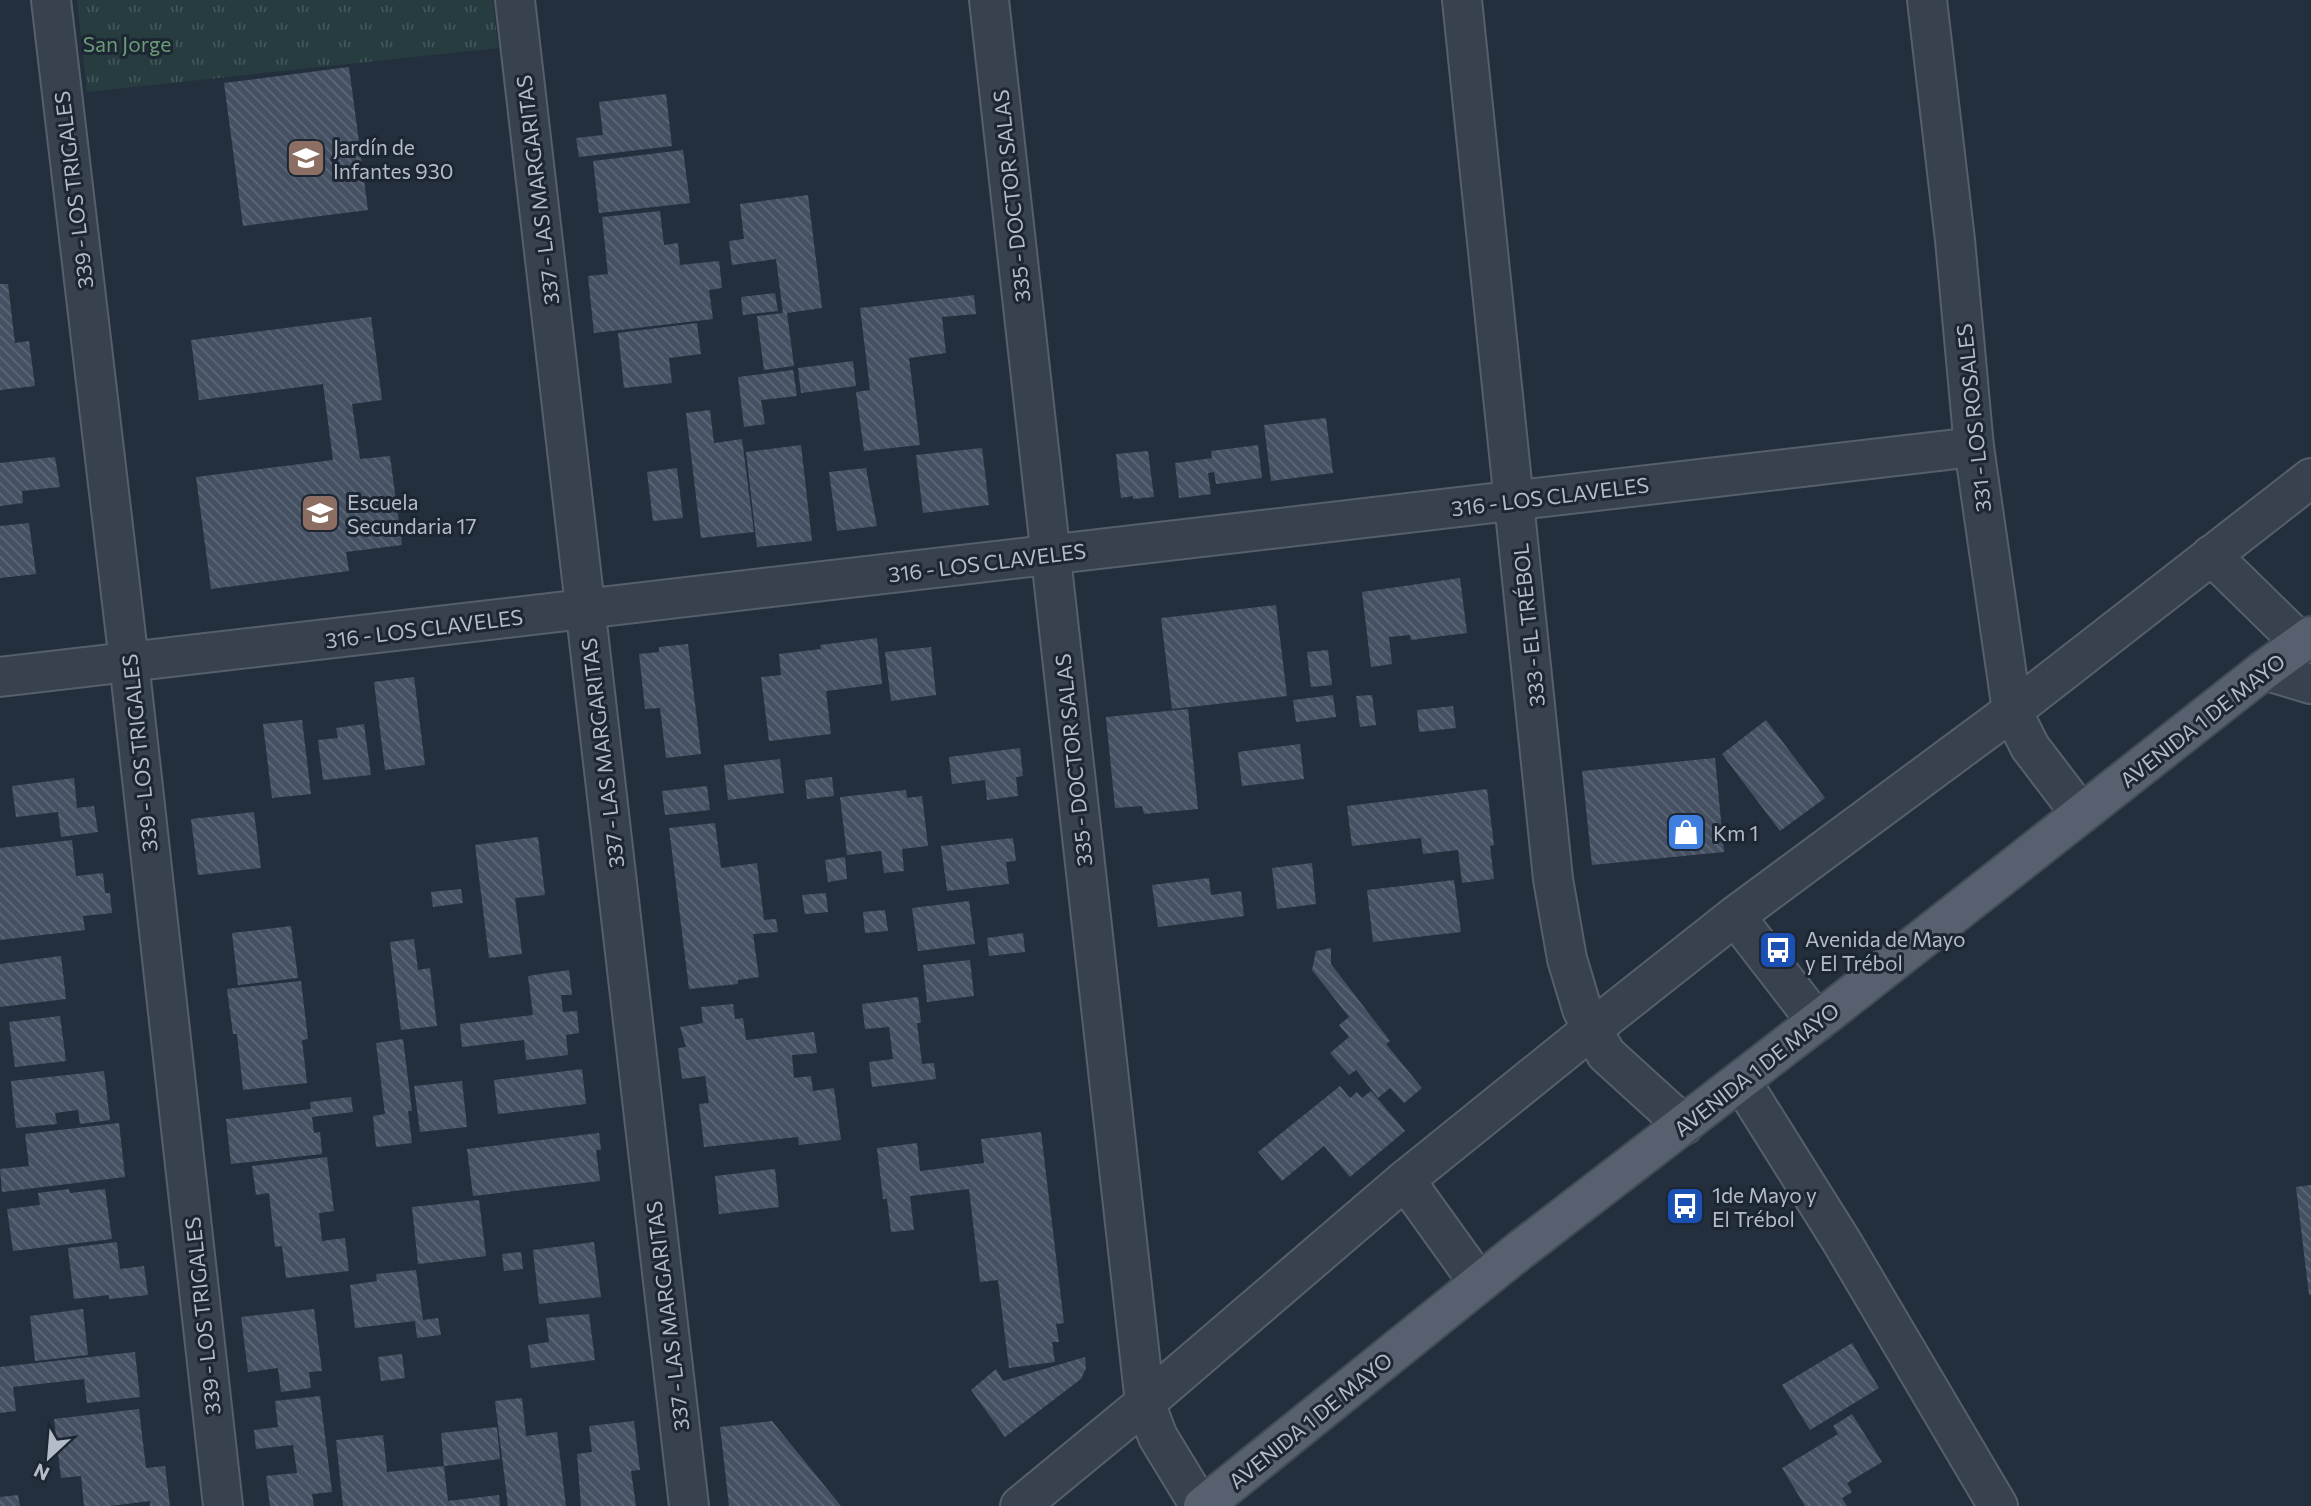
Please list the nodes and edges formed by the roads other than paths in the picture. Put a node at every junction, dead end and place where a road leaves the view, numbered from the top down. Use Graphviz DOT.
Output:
graph roads {
  1 [pos="51,0"];
  2 [pos="515,0"];
  3 [pos="989,0"];
  4 [pos="1462,0"];
  5 [pos="1927,0"];
  6 [pos="1973,447"];
  7 [pos="2311,478"];
  8 [pos="1515,500"];
  9 [pos="1050,555"];
  10 [pos="2211,555"];
  11 [pos="585,609"];
  12 [pos="2306,640"];
  13 [pos="129,663"];
  14 [pos="2264,670"];
  15 [pos="0,677"];
  16 [pos="2311,684"];
  17 [pos="2012,711"];
  18 [pos="2081,814"];
  19 [pos="1735,916"];
  20 [pos="1817,1022"];
  21 [pos="1592,1029"];
  22 [pos="1741,1081"];
  23 [pos="1684,1125"];
  24 [pos="1405,1180"];
  25 [pos="1479,1283"];
  26 [pos="1145,1403"];
  27 [pos="223,1506"];
  28 [pos="689,1506"];
  29 [pos="1020,1506"];
  30 [pos="1202,1506"];
  31 [pos="1998,1506"];
  1 -- 13 [label="street, 339 - LOS TRIGALES"];
  2 -- 11 [label="street, 337 - LAS MARGARITAS"];
  3 -- 9 [label="street, 335 - DOCTOR SALAS"];
  4 -- 8 [label="street, 333 - EL TRÉBOL"];
  5 -- 6 [label="street, 331 - LOS ROSALES"];
  6 -- 8 [label="street, 316 - LOS CLAVELES"];
  6 -- 17 [label="street, 331 - LOS ROSALES"];
  7 -- 10 [label="street"];
  8 -- 9 [label="street, 316 - LOS CLAVELES"];
  8 -- 21 [label="street, 333 - EL TRÉBOL"];
  9 -- 11 [label="street, 316 - LOS CLAVELES"];
  9 -- 26 [label="street, 335 - DOCTOR SALAS"];
  10 -- 12 [label="street"];
  10 -- 17 [label="street"];
  11 -- 13 [label="street, 316 - LOS CLAVELES"];
  11 -- 28 [label="street, 337 - LAS MARGARITAS"];
  12 -- 14 [label="main road, AVENIDA 1 DE MAYO"];
  13 -- 15 [label="street, 316 - LOS CLAVELES"];
  13 -- 27 [label="street, 339 - LOS TRIGALES"];
  14 -- 16 [label="street"];
  14 -- 18 [label="main road, AVENIDA 1 DE MAYO"];
  17 -- 18 [label="street, 331 - LOS ROSALES"];
  17 -- 19 [label="street"];
  18 -- 20 [label="main road, AVENIDA 1 DE MAYO"];
  19 -- 20 [label="street"];
  19 -- 21 [label="street"];
  20 -- 22 [label="main road, AVENIDA 1 DE MAYO"];
  21 -- 23 [label="street, 333 - EL TRÉBOL"];
  21 -- 24 [label="street"];
  22 -- 23 [label="main road, AVENIDA 1 DE MAYO"];
  22 -- 31 [label="street"];
  23 -- 25 [label="main road, AVENIDA 1 DE MAYO"];
  24 -- 25 [label="street"];
  24 -- 26 [label="street"];
  25 -- 30 [label="main road, AVENIDA 1 DE MAYO"];
  26 -- 29 [label="street"];
  26 -- 30 [label="street, 335 - DOCTOR SALAS"];
}
